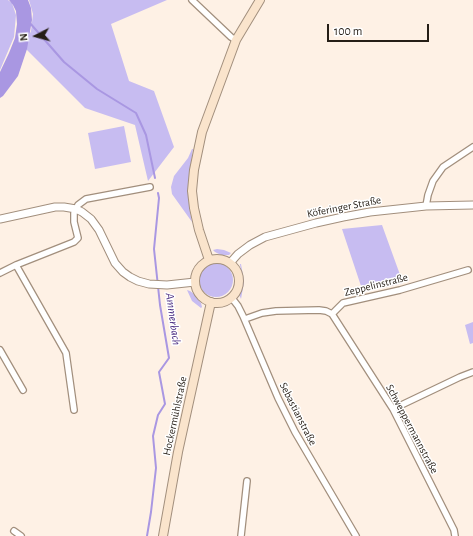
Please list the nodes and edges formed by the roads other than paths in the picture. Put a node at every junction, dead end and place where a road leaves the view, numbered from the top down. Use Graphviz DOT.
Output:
graph roads {
  1 [pos="192,0"];
  2 [pos="260,0"];
  3 [pos="236,40"];
  4 [pos="473,147"];
  5 [pos="150,187"];
  6 [pos="473,204"];
  7 [pos="426,206"];
  8 [pos="76,209"];
  9 [pos="0,219"];
  10 [pos="209,260"];
  11 [pos="230,263"];
  12 [pos="16,265"];
  13 [pos="468,270"];
  14 [pos="0,273"];
  15 [pos="194,282"];
  16 [pos="231,297"];
  17 [pos="211,302"];
  18 [pos="332,314"];
  19 [pos="245,319"];
  20 [pos="0,350"];
  21 [pos="473,372"];
  22 [pos="23,390"];
  23 [pos="392,409"];
  24 [pos="74,410"];
  25 [pos="247,481"];
  26 [pos="14,531"];
  27 [pos="21,536"];
  28 [pos="163,536"];
  29 [pos="242,536"];
  30 [pos="356,536"];
  31 [pos="455,536"];
  1 -- 3 [label="street"];
  2 -- 3 [label="main road"];
  3 -- 10 [label="main road"];
  4 -- 7 [label="street"];
  5 -- 8 [label="street"];
  6 -- 7 [label="street, Köferinger Straße"];
  7 -- 11 [label="street, Köferinger Straße"];
  8 -- 9 [label="street"];
  8 -- 12 [label="street"];
  8 -- 15 [label="street"];
  10 -- 11 [label="main road"];
  10 -- 15 [label="main road"];
  11 -- 16 [label="main road"];
  12 -- 14 [label="street"];
  12 -- 24 [label="street"];
  13 -- 18 [label="street, Zeppelinstraße"];
  15 -- 17 [label="main road"];
  16 -- 17 [label="main road"];
  16 -- 19 [label="street, Sebastianstraße"];
  17 -- 28 [label="main road, Hockermühlstraße"];
  18 -- 19 [label="street"];
  18 -- 23 [label="street, Schweppermannstraße"];
  19 -- 30 [label="street, Sebastianstraße"];
  20 -- 22 [label="street"];
  21 -- 23 [label="street"];
  23 -- 31 [label="street, Schweppermannstraße"];
  25 -- 29 [label="street"];
  26 -- 27 [label="street"];
}
